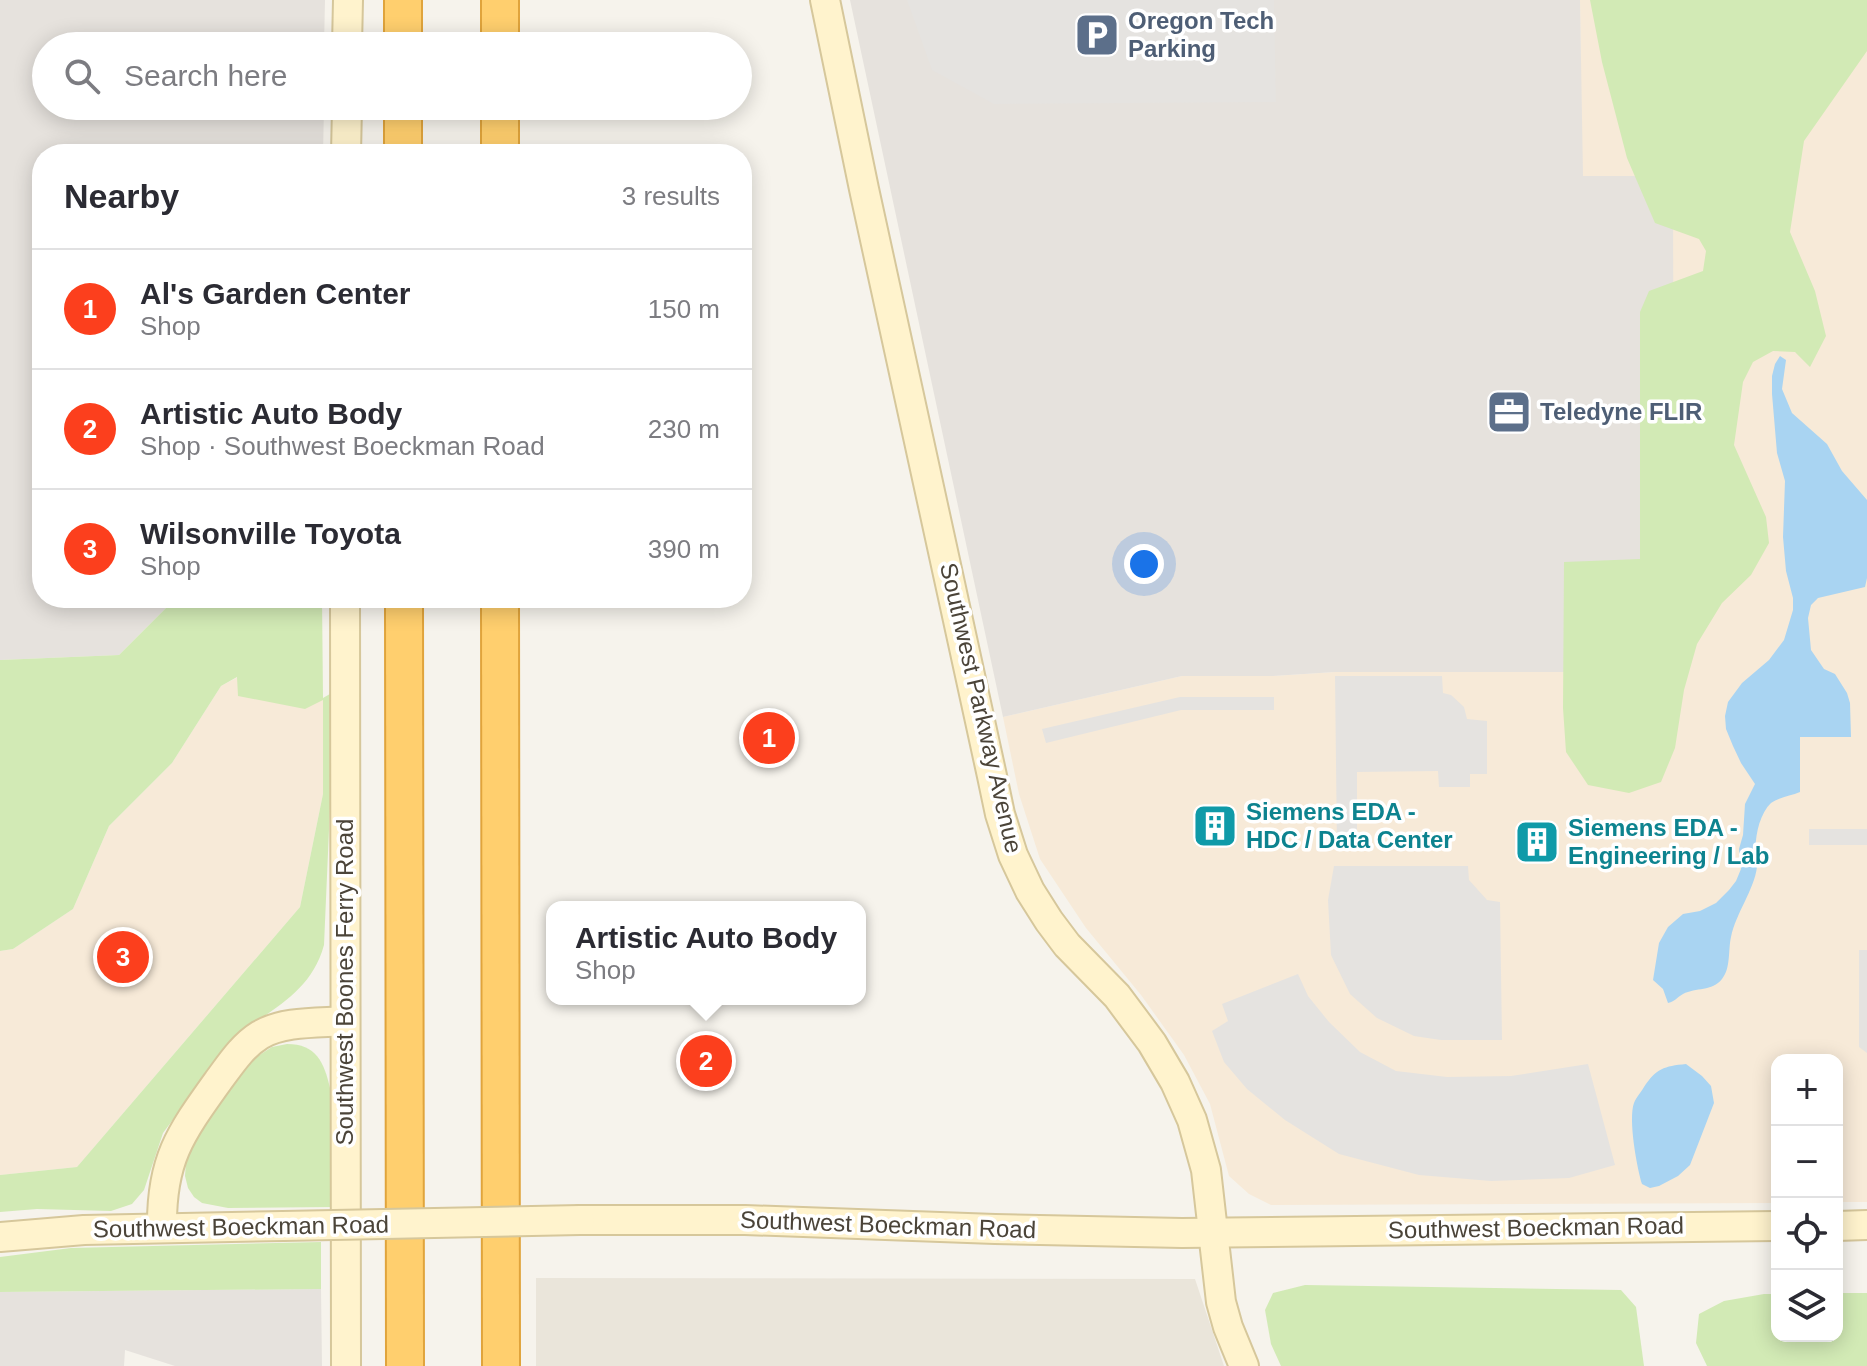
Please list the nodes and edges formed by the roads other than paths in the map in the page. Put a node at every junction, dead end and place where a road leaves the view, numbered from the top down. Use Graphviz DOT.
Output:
graph roads {
  1 [pos="348,0"];
  2 [pos="403,0"];
  3 [pos="500,0"];
  4 [pos="825,0"];
  5 [pos="347,32"];
  6 [pos="403,32"];
  7 [pos="500,32"];
  8 [pos="347,120"];
  9 [pos="403,120"];
  10 [pos="500,120"];
  11 [pos="346,144"];
  12 [pos="403,144"];
  13 [pos="500,144"];
  14 [pos="345,608"];
  15 [pos="404,608"];
  16 [pos="500,608"];
  17 [pos="345,1021"];
  18 [pos="1867,1225"];
  19 [pos="1771,1226"];
  20 [pos="1843,1226"];
  21 [pos="162,1228"];
  22 [pos="1212,1232"];
  23 [pos="0,1237"];
  24 [pos="346,1366"];
  25 [pos="405,1366"];
  26 [pos="501,1366"];
  27 [pos="1244,1366"];
  1 -- 5 [label="street"];
  2 -- 6 [label="highway"];
  3 -- 7 [label="highway"];
  4 -- 22 [label="street, Southwest Parkway Avenue"];
  8 -- 11 [label="street"];
  9 -- 12 [label="highway"];
  10 -- 13 [label="highway"];
  14 -- 17 [label="street, Southwest Boones Ferry Road"];
  15 -- 25 [label="highway"];
  16 -- 26 [label="highway"];
  17 -- 21 [label="street"];
  17 -- 24 [label="street, Southwest Boones Ferry Road"];
  18 -- 20 [label="street"];
  19 -- 22 [label="street, Southwest Boeckman Road"];
  21 -- 22 [label="street, Southwest Boeckman Road, bridge"];
  21 -- 23 [label="street, Southwest Boeckman Road"];
  22 -- 27 [label="street, Southwest Parkway Avenue"];
}
